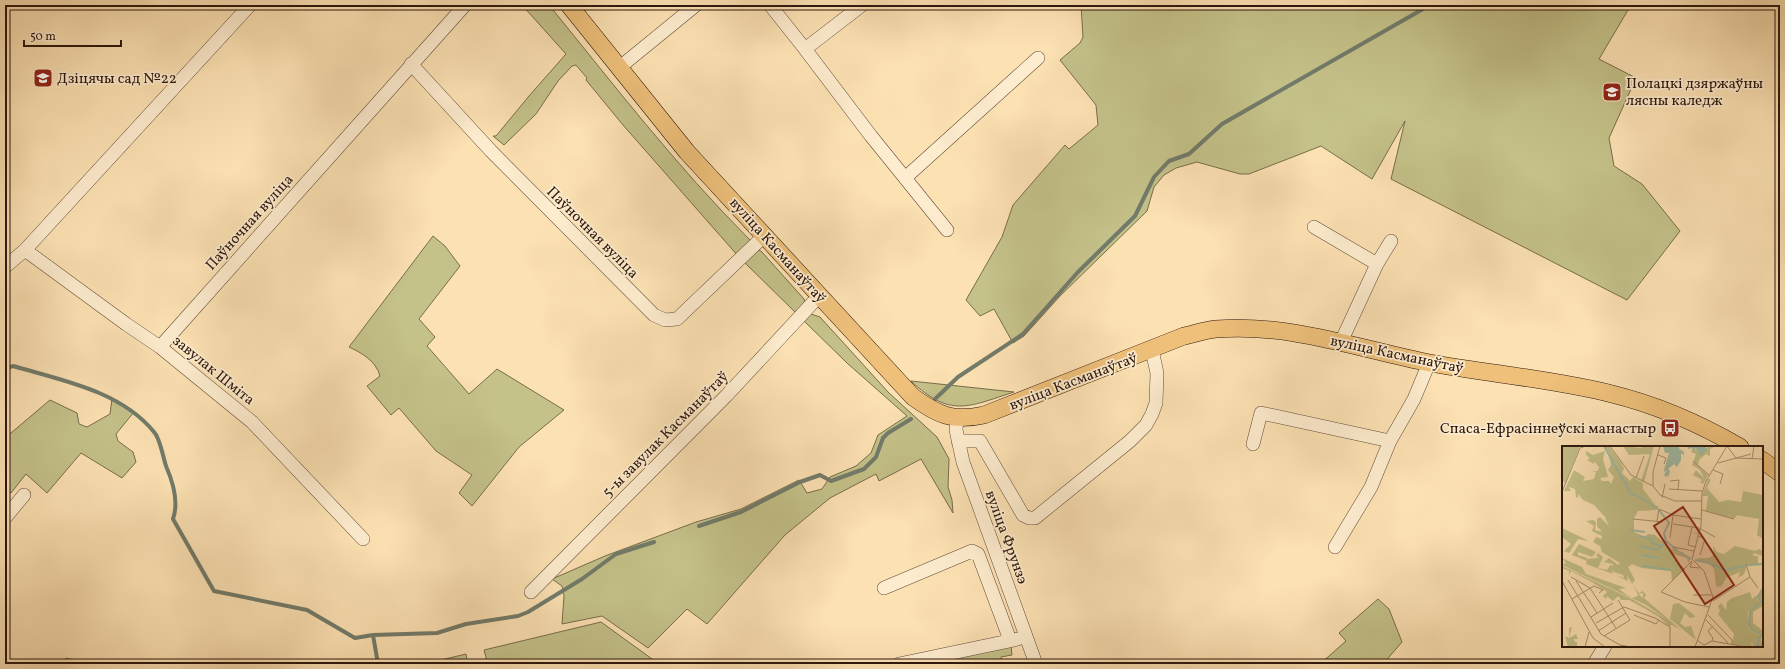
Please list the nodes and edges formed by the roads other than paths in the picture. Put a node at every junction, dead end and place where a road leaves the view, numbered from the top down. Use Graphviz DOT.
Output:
graph roads {
  1 [pos="250,5"];
  2 [pos="464,5"];
  3 [pos="569,5"];
  4 [pos="696,5"];
  5 [pos="770,5"];
  6 [pos="862,5"];
  7 [pos="805,49"];
  8 [pos="1038,58"];
  9 [pos="411,64"];
  10 [pos="620,67"];
  11 [pos="905,178"];
  12 [pos="1314,227"];
  13 [pos="947,230"];
  14 [pos="765,235"];
  15 [pos="1391,241"];
  16 [pos="25,250"];
  17 [pos="1377,264"];
  18 [pos="5,267"];
  19 [pos="819,296"];
  20 [pos="1340,342"];
  21 [pos="160,346"];
  22 [pos="1152,350"];
  23 [pos="1430,363"];
  24 [pos="957,418"];
  25 [pos="958,441"];
  26 [pos="1390,441"];
  27 [pos="1253,444"];
  28 [pos="1729,444"];
  29 [pos="1763,461"];
  30 [pos="1780,473"];
  31 [pos="24,495"];
  32 [pos="5,518"];
  33 [pos="363,539"];
  34 [pos="1335,547"];
  35 [pos="884,588"];
  36 [pos="530,592"];
  37 [pos="1027,637"];
  38 [pos="1010,640"];
  39 [pos="1604,647"];
  40 [pos="899,664"];
  41 [pos="1036,664"];
  42 [pos="1594,664"];
  1 -- 16 [label="street"];
  2 -- 9 [label="street, Паўночная вуліца"];
  3 -- 10 [label="main road, вуліца Касманаўтаў"];
  4 -- 10 [label="street"];
  5 -- 7 [label="street"];
  6 -- 7 [label="street"];
  7 -- 11 [label="street"];
  8 -- 11 [label="street"];
  9 -- 14 [label="street, Паўночная вуліца"];
  9 -- 21 [label="street, Паўночная вуліца"];
  10 -- 14 [label="main road, вуліца Касманаўтаў"];
  11 -- 13 [label="street"];
  12 -- 17 [label="street"];
  14 -- 19 [label="main road, вуліца Касманаўтаў"];
  15 -- 17 [label="street"];
  16 -- 18 [label="street"];
  16 -- 21 [label="street, завулак Шміта"];
  17 -- 20 [label="street"];
  19 -- 24 [label="main road, вуліца Касманаўтаў"];
  19 -- 36 [label="street, 5-ы завулак Касманаўтаў"];
  20 -- 22 [label="main road, вуліца Касманаўтаў"];
  20 -- 23 [label="main road, вуліца Касманаўтаў"];
  21 -- 33 [label="street, завулак Шміта"];
  22 -- 24 [label="main road, вуліца Касманаўтаў"];
  22 -- 25 [label="street"];
  23 -- 26 [label="street"];
  23 -- 28 [label="main road, вуліца Касманаўтаў"];
  24 -- 25 [label="street, вуліца Фрунзэ"];
  25 -- 37 [label="street, вуліца Фрунзэ"];
  26 -- 27 [label="street"];
  26 -- 34 [label="street"];
  29 -- 30 [label="main road"];
  31 -- 32 [label="street"];
  35 -- 38 [label="street"];
  37 -- 38 [label="street"];
  37 -- 41 [label="street, вуліца Фрунзэ"];
  38 -- 40 [label="street"];
  39 -- 42 [label="street"];
}
